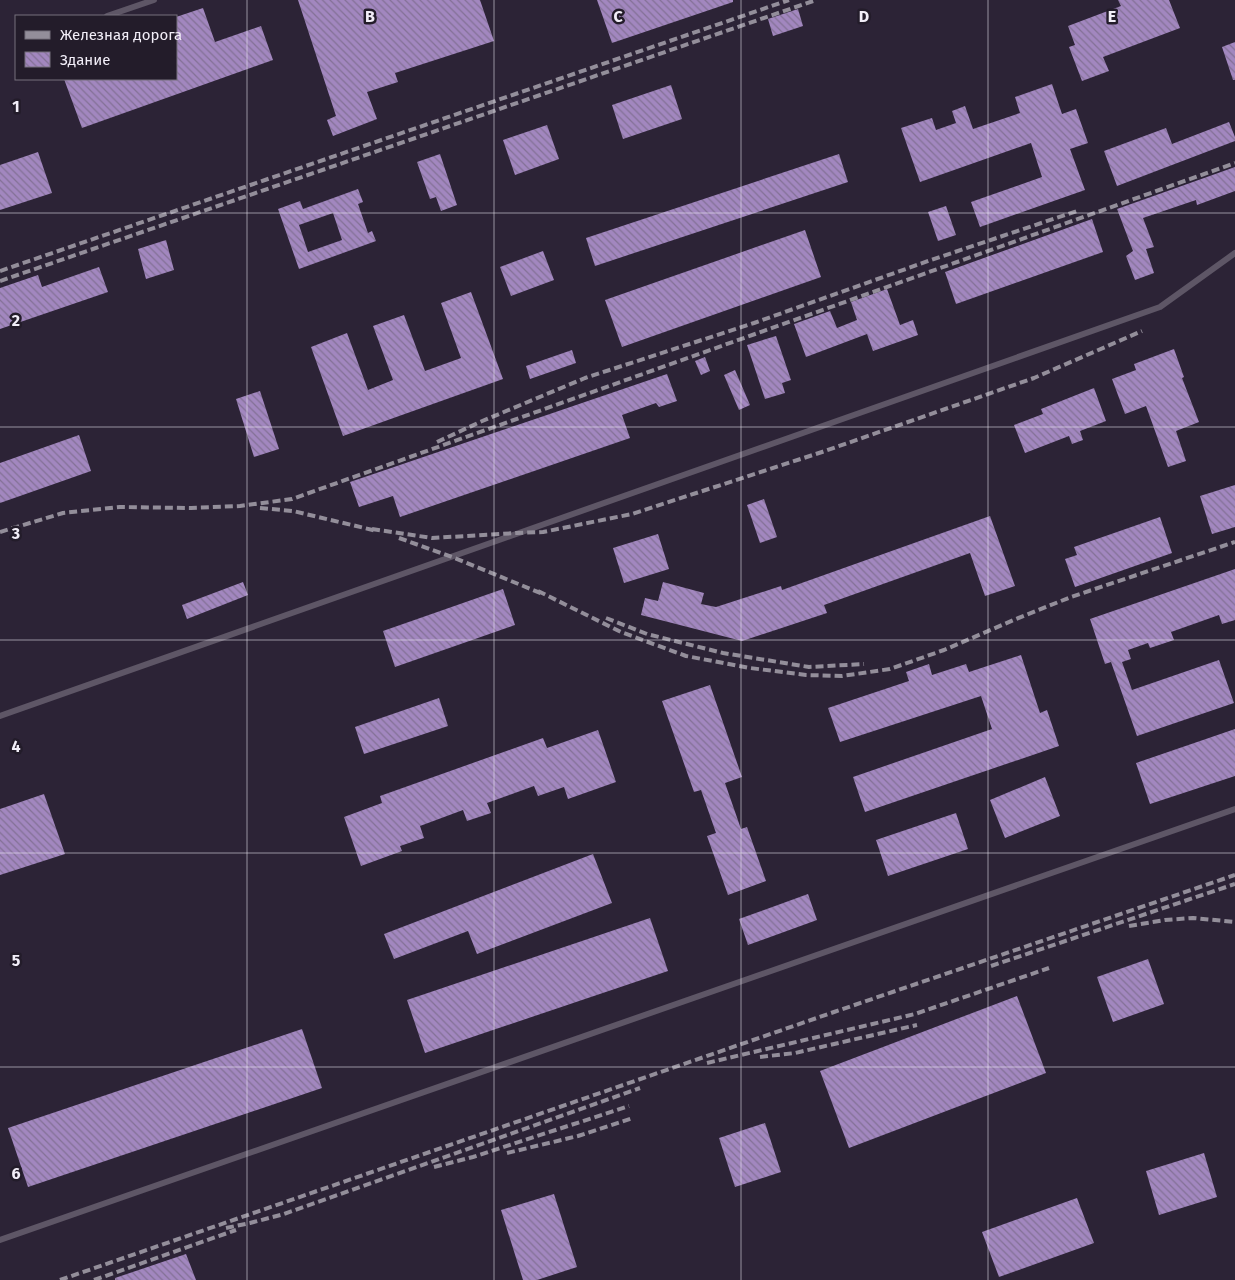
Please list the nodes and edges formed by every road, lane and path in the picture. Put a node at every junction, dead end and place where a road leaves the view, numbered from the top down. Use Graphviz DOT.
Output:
graph roads {
  1 [pos="154,0"];
  2 [pos="110,15"];
  3 [pos="1235,253"];
  4 [pos="0,716"];
  5 [pos="1235,809"];
  6 [pos="0,1240"];
  1 -- 2 [label="lane"];
  3 -- 4 [label="lane"];
  5 -- 6 [label="lane"];
}
